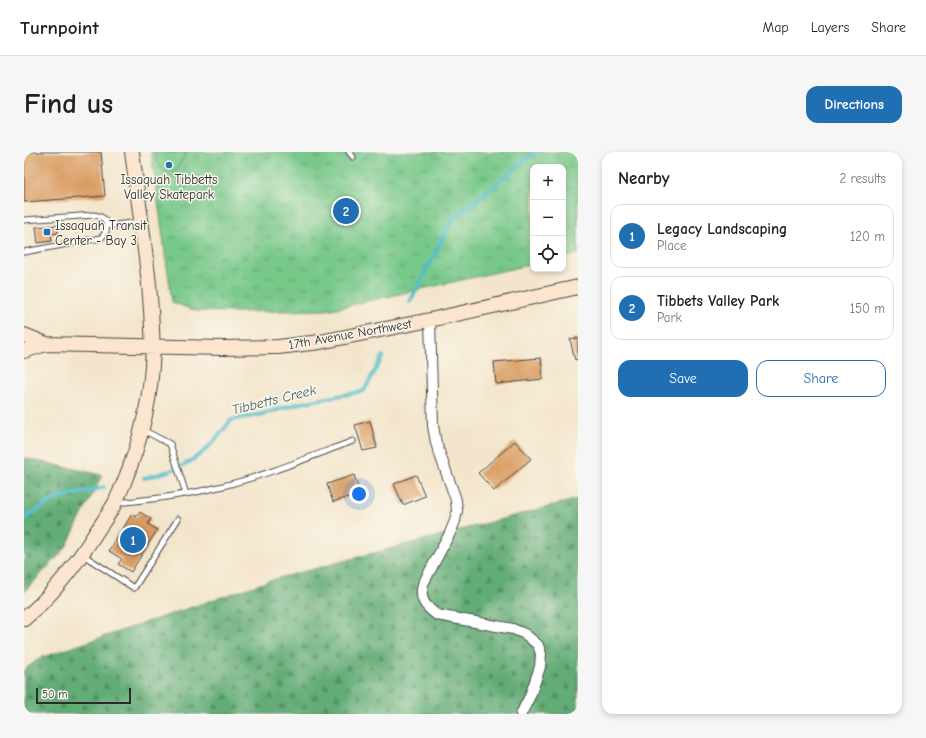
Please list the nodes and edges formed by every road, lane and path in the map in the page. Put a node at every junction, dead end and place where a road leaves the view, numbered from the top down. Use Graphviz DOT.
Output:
graph roads {
  1 [pos="132,152"];
  2 [pos="349,152"];
  3 [pos="353,157"];
  4 [pos="24,220"];
  5 [pos="141,221"];
  6 [pos="107,226"];
  7 [pos="24,252"];
  8 [pos="578,287"];
  9 [pos="430,320"];
  10 [pos="24,335"];
  11 [pos="46,344"];
  12 [pos="153,347"];
  13 [pos="24,351"];
  14 [pos="142,430"];
  15 [pos="353,441"];
  16 [pos="186,494"];
  17 [pos="114,504"];
  18 [pos="178,519"];
  19 [pos="82,555"];
  20 [pos="24,619"];
  21 [pos="521,714"];
  1 -- 5 [label="main road"];
  2 -- 3 [label="lane"];
  4 -- 6 [label="lane"];
  5 -- 6 [label="lane"];
  5 -- 12 [label="main road"];
  6 -- 7 [label="lane"];
  8 -- 9 [label="main road, 17th Avenue Northwest"];
  9 -- 12 [label="main road, 17th Avenue Northwest"];
  9 -- 21 [label="street"];
  10 -- 11 [label="main road, 17th Avenue Northwest"];
  11 -- 12 [label="main road, 17th Avenue Northwest"];
  11 -- 13 [label="main road, 17th Avenue Northwest"];
  12 -- 14 [label="main road"];
  14 -- 16 [label="lane"];
  14 -- 17 [label="main road"];
  15 -- 16 [label="lane"];
  16 -- 17 [label="lane"];
  17 -- 19 [label="main road"];
  18 -- 19 [label="lane"];
  19 -- 20 [label="main road"];
}
